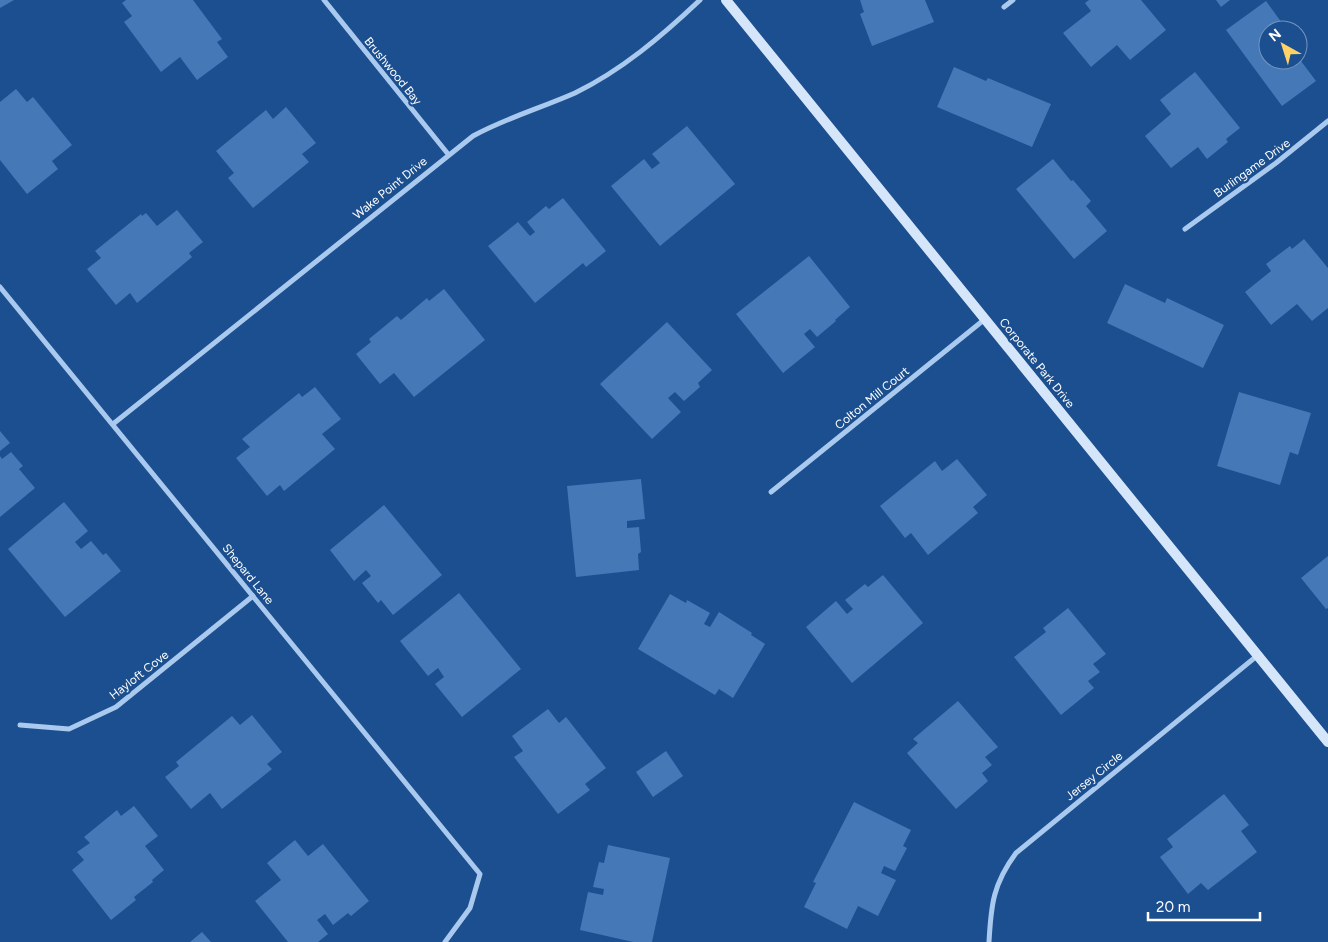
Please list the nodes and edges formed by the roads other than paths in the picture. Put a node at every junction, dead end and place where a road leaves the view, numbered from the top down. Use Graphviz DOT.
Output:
graph roads {
  1 [pos="324,0"];
  2 [pos="700,0"];
  3 [pos="726,0"];
  4 [pos="1013,0"];
  5 [pos="1004,7"];
  6 [pos="1328,121"];
  7 [pos="448,154"];
  8 [pos="1186,229"];
  9 [pos="0,287"];
  10 [pos="985,319"];
  11 [pos="113,424"];
  12 [pos="771,492"];
  13 [pos="253,596"];
  14 [pos="1258,655"];
  15 [pos="20,725"];
  16 [pos="1328,742"];
  17 [pos="445,942"];
  18 [pos="989,942"];
  1 -- 7 [label="street, Brushwood Bay"];
  2 -- 7 [label="street, Wake Point Drive"];
  3 -- 10 [label="street, Corporate Park Drive"];
  4 -- 5 [label="street"];
  6 -- 8 [label="street, Burlingame Drive"];
  7 -- 11 [label="street, Wake Point Drive"];
  9 -- 11 [label="street, Shepard Lane"];
  10 -- 12 [label="street, Colton Mill Court"];
  10 -- 14 [label="street, Corporate Park Drive"];
  11 -- 13 [label="street, Shepard Lane"];
  13 -- 15 [label="street, Hayloft Cove"];
  13 -- 17 [label="street, Shepard Lane"];
  14 -- 16 [label="street, Corporate Park Drive"];
  14 -- 18 [label="street, Jersey Circle"];
}
